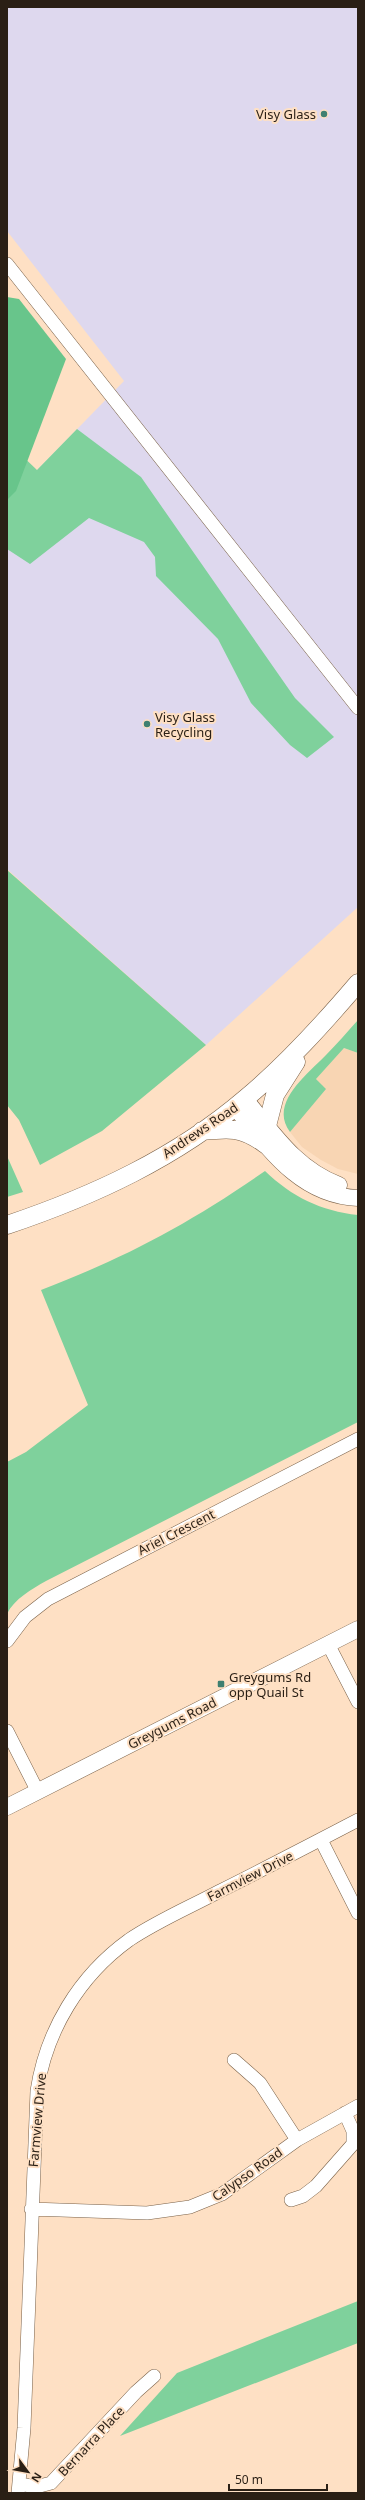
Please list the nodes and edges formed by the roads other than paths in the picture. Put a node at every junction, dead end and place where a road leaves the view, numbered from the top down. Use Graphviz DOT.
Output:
graph roads {
  1 [pos="7,264"];
  2 [pos="358,708"];
  3 [pos="358,983"];
  4 [pos="311,1037"];
  5 [pos="240,1103"];
  6 [pos="267,1126"];
  7 [pos="202,1131"];
  8 [pos="265,1144"];
  9 [pos="358,1190"];
  10 [pos="358,1198"];
  11 [pos="7,1225"];
  12 [pos="358,1439"];
  13 [pos="358,1629"];
  14 [pos="7,1641"];
  15 [pos="328,1644"];
  16 [pos="358,1702"];
  17 [pos="7,1731"];
  18 [pos="38,1792"];
  19 [pos="7,1807"];
  20 [pos="358,1820"];
  21 [pos="321,1840"];
  22 [pos="358,1913"];
  23 [pos="234,2060"];
  24 [pos="358,2106"];
  25 [pos="345,2112"];
  26 [pos="297,2140"];
  27 [pos="291,2200"];
  28 [pos="31,2209"];
  29 [pos="154,2376"];
  30 [pos="19,2488"];
  1 -- 2 [label="street"];
  3 -- 4 [label="main road, Andrews Road"];
  4 -- 5 [label="main road, Andrews Road"];
  4 -- 6 [label="main road"];
  5 -- 6 [label="street"];
  5 -- 7 [label="main road, Andrews Road"];
  5 -- 8 [label="street"];
  6 -- 9 [label="street"];
  7 -- 8 [label="main road"];
  7 -- 11 [label="main road, Andrews Road"];
  8 -- 10 [label="street"];
  12 -- 14 [label="street, Ariel Crescent"];
  13 -- 15 [label="street, Greygums Road"];
  15 -- 16 [label="street"];
  15 -- 18 [label="street, Greygums Road"];
  17 -- 18 [label="street"];
  18 -- 19 [label="street, Greygums Road"];
  20 -- 21 [label="street, Farmview Drive"];
  21 -- 22 [label="street"];
  21 -- 28 [label="street, Farmview Drive"];
  23 -- 26 [label="street"];
  24 -- 25 [label="street, Calypso Road"];
  25 -- 26 [label="street, Calypso Road"];
  25 -- 27 [label="street"];
  26 -- 28 [label="street, Calypso Road"];
  28 -- 30 [label="street, Farmview Drive"];
  29 -- 30 [label="street, Bernarra Place"];
}
